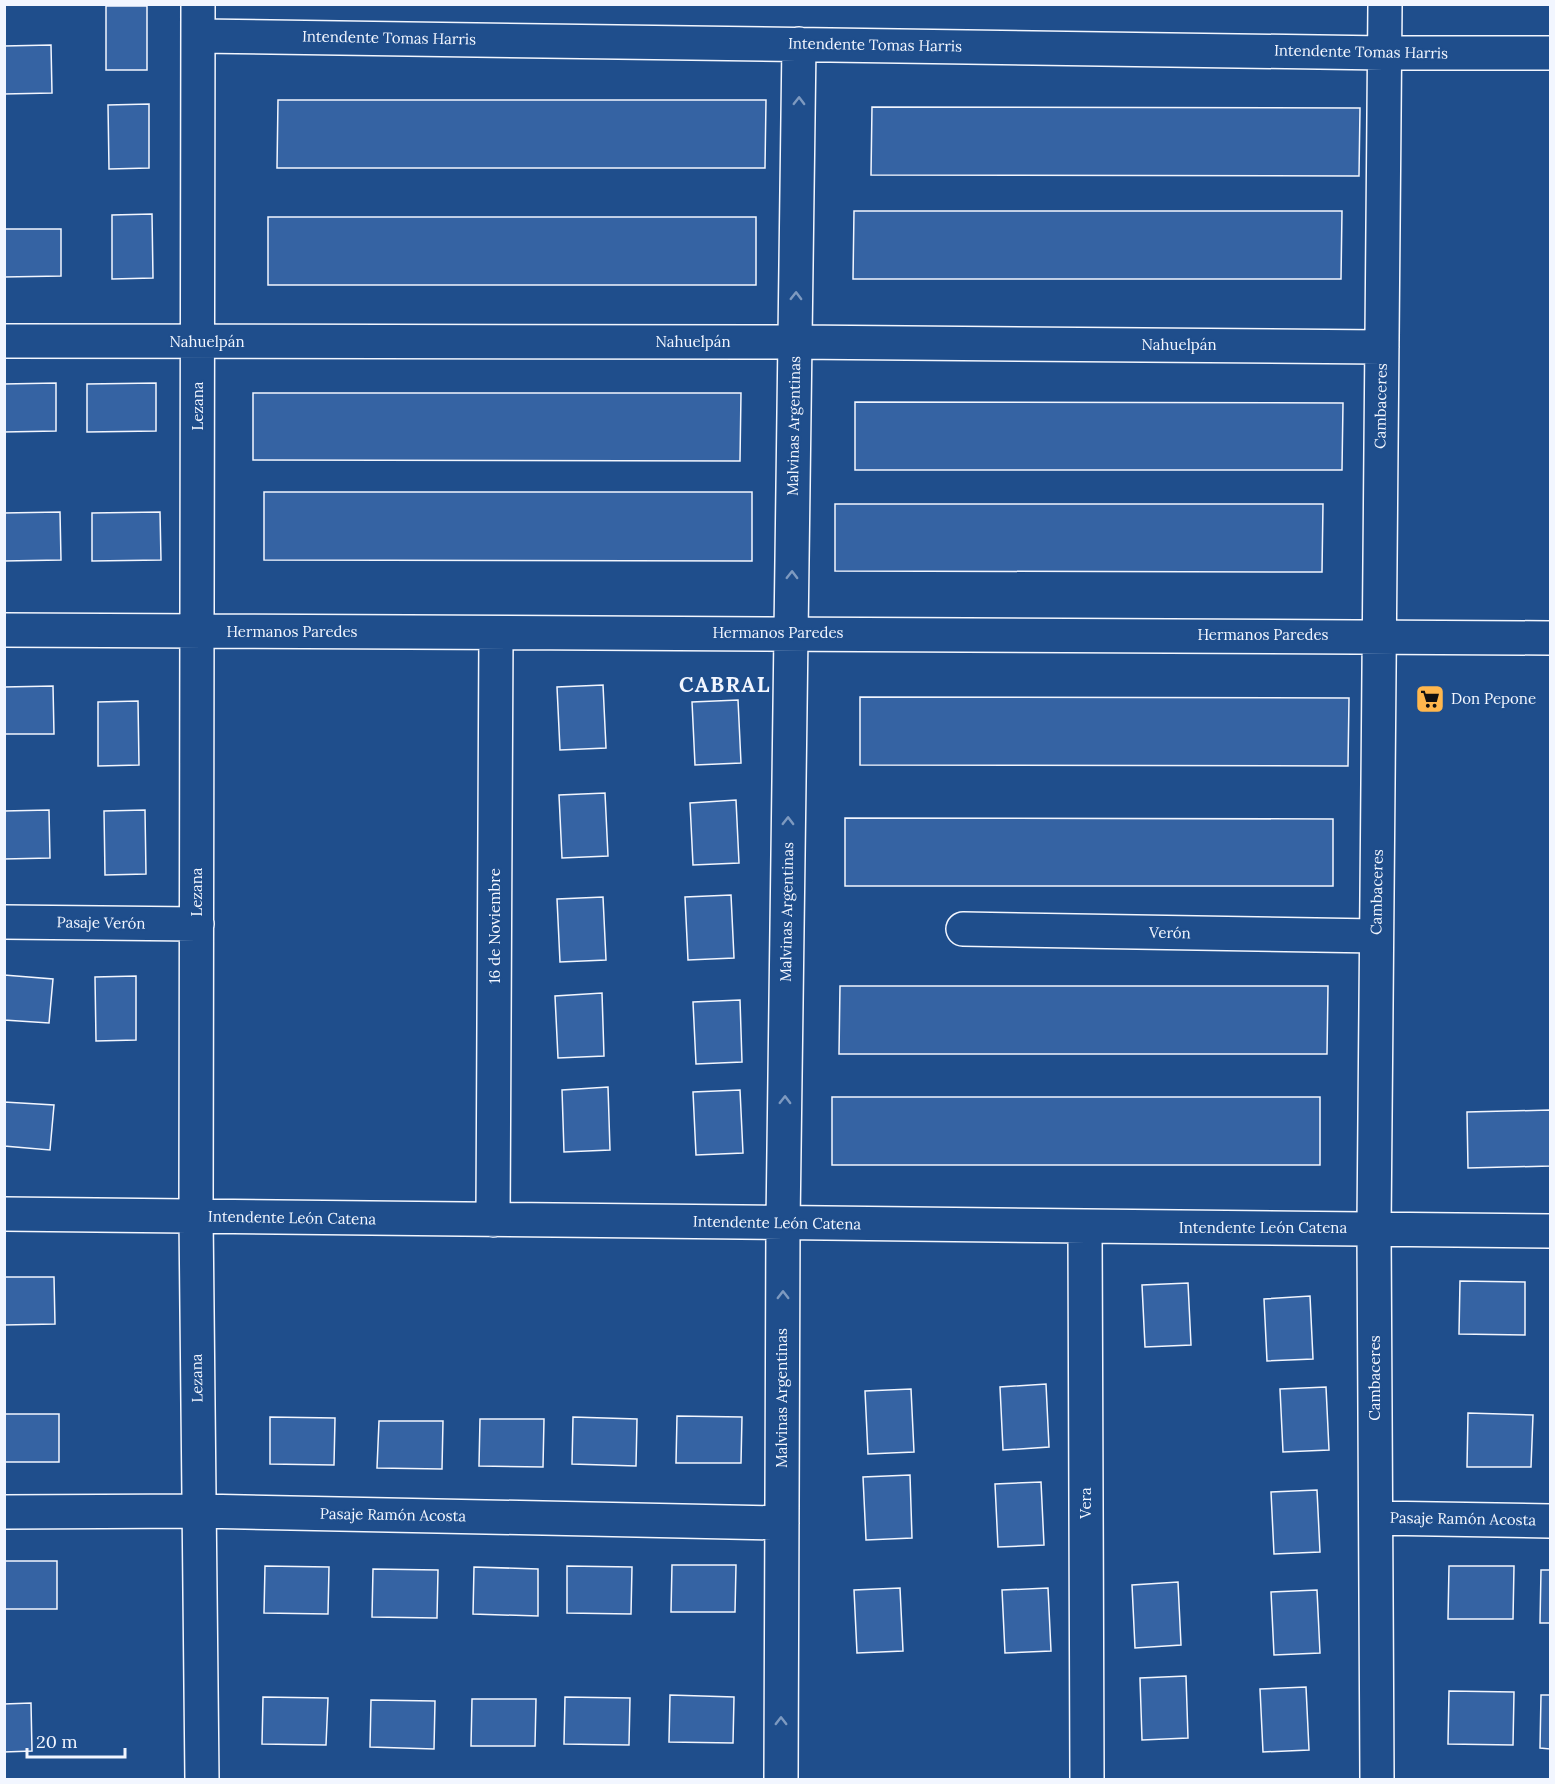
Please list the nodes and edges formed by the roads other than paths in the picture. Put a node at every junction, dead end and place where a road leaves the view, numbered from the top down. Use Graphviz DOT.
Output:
graph roads {
  1 [pos="1385,4"];
  2 [pos="199,20"];
  3 [pos="800,44"];
  4 [pos="1384,53"];
  5 [pos="1551,53"];
  6 [pos="4,341"];
  7 [pos="198,342"];
  8 [pos="795,342"];
  9 [pos="1382,347"];
  10 [pos="4,630"];
  11 [pos="198,632"];
  12 [pos="496,633"];
  13 [pos="791,633"];
  14 [pos="1379,636"];
  15 [pos="1551,638"];
  16 [pos="4,922"];
  17 [pos="197,924"];
  18 [pos="963,929"];
  19 [pos="1377,936"];
  20 [pos="4,1214"];
  21 [pos="196,1216"];
  22 [pos="493,1220"];
  23 [pos="783,1224"];
  24 [pos="1085,1227"];
  25 [pos="1374,1229"];
  26 [pos="1551,1231"];
  27 [pos="199,1511"];
  28 [pos="4,1512"];
  29 [pos="1376,1518"];
  30 [pos="1551,1521"];
  31 [pos="782,1523"];
  32 [pos="201,1779"];
  33 [pos="781,1779"];
  34 [pos="1087,1779"];
  35 [pos="1377,1779"];
  1 -- 4 [label="street, Cambaceres"];
  2 -- 3 [label="street, Intendente Tomas Harris"];
  2 -- 7 [label="street, Lezana"];
  3 -- 4 [label="street, Intendente Tomas Harris"];
  8 -- 3 [label="street, Malvinas Argentinas, one-way"];
  4 -- 5 [label="street, Intendente Tomas Harris"];
  4 -- 9 [label="street, Cambaceres"];
  6 -- 7 [label="street, Nahuelpán"];
  7 -- 8 [label="street, Nahuelpán"];
  7 -- 11 [label="street, Lezana"];
  8 -- 9 [label="street, Nahuelpán"];
  13 -- 8 [label="street, Malvinas Argentinas, one-way"];
  9 -- 14 [label="street, Cambaceres"];
  10 -- 11 [label="street, Hermanos Paredes"];
  11 -- 12 [label="street, Hermanos Paredes"];
  11 -- 17 [label="street, Lezana"];
  12 -- 13 [label="street, Hermanos Paredes"];
  12 -- 22 [label="street, 16 de Noviembre"];
  13 -- 14 [label="street, Hermanos Paredes"];
  23 -- 13 [label="street, Malvinas Argentinas, one-way"];
  14 -- 15 [label="street, Hermanos Paredes"];
  14 -- 19 [label="street, Cambaceres"];
  16 -- 17 [label="street, Pasaje Verón"];
  17 -- 21 [label="street, Lezana"];
  18 -- 19 [label="street, Verón"];
  19 -- 25 [label="street, Cambaceres"];
  20 -- 21 [label="street, Intendente León Catena"];
  21 -- 22 [label="street, Intendente León Catena"];
  21 -- 27 [label="street, Lezana"];
  22 -- 23 [label="street, Intendente León Catena"];
  23 -- 24 [label="street, Intendente León Catena"];
  31 -- 23 [label="street, Malvinas Argentinas, one-way"];
  24 -- 25 [label="street, Intendente León Catena"];
  24 -- 34 [label="street, Vera"];
  25 -- 26 [label="street, Intendente León Catena"];
  25 -- 29 [label="street, Cambaceres"];
  27 -- 28 [label="street, Pasaje Ramón Acosta"];
  27 -- 31 [label="street, Pasaje Ramón Acosta"];
  27 -- 32 [label="street, Lezana"];
  29 -- 30 [label="street, Pasaje Ramón Acosta"];
  29 -- 35 [label="street, Cambaceres"];
  33 -- 31 [label="street, Malvinas Argentinas, one-way"];
}
